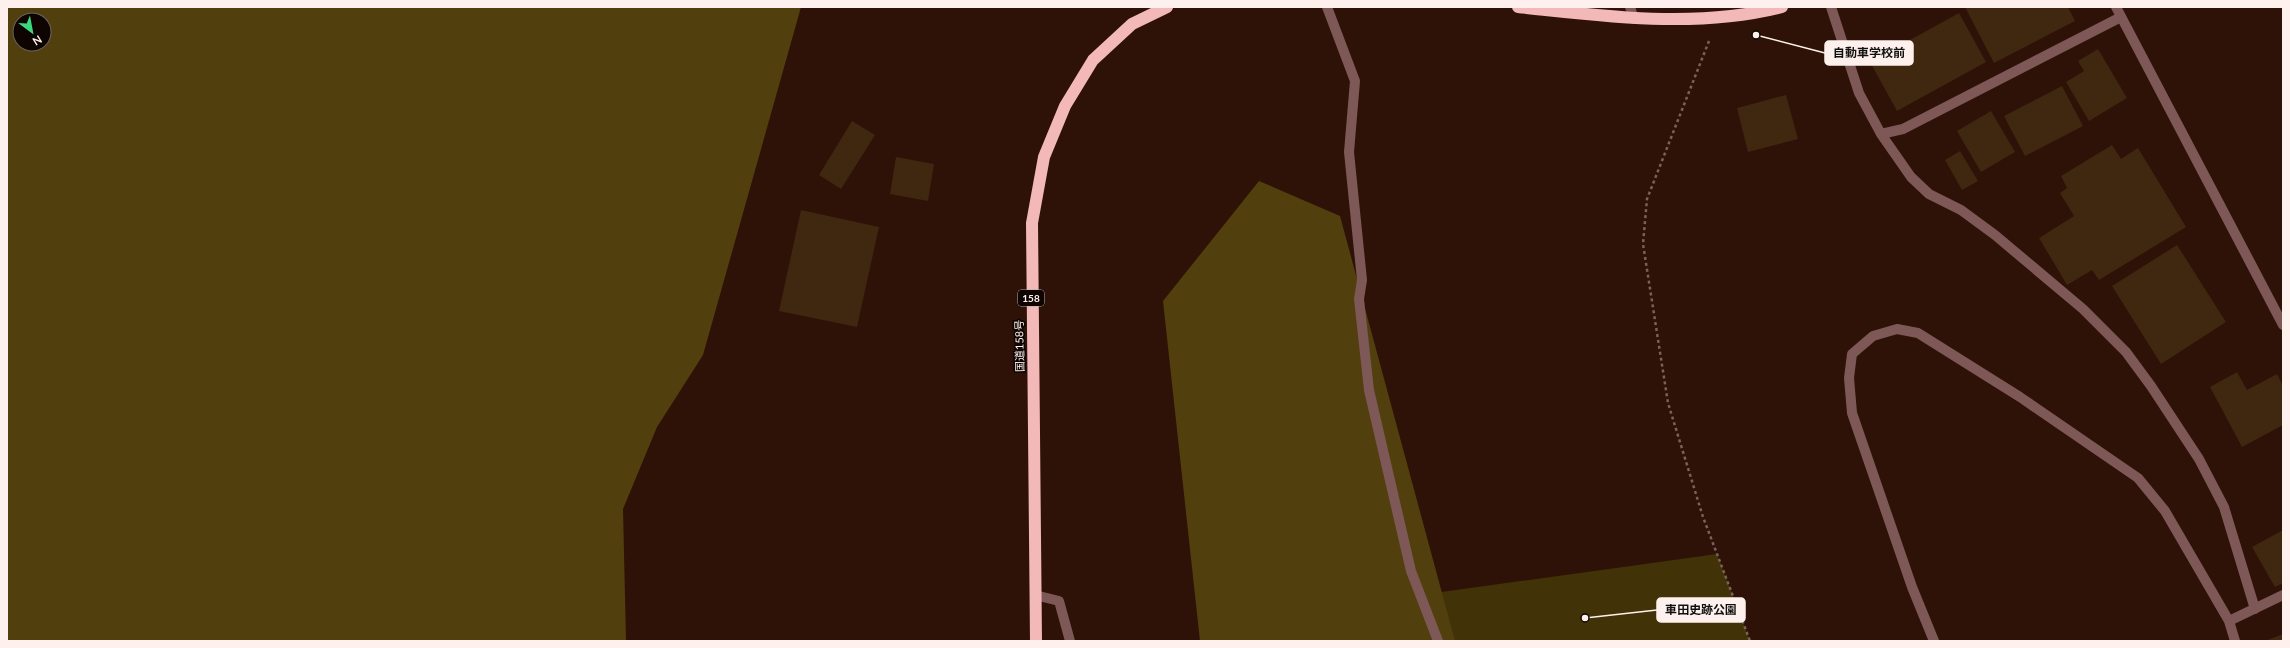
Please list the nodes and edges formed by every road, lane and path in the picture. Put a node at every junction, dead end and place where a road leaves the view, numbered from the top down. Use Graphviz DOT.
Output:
graph roads {
  1 [pos="1167,7"];
  2 [pos="1327,7"];
  3 [pos="1518,7"];
  4 [pos="1630,7"];
  5 [pos="1782,7"];
  6 [pos="1831,7"];
  7 [pos="2116,7"];
  8 [pos="1718,17"];
  9 [pos="2121,17"];
  10 [pos="1634,19"];
  11 [pos="1881,134"];
  12 [pos="2283,325"];
  13 [pos="2283,595"];
  14 [pos="1035,596"];
  15 [pos="2255,608"];
  16 [pos="2229,621"];
  17 [pos="1036,641"];
  18 [pos="1070,641"];
  19 [pos="1438,641"];
  20 [pos="1750,641"];
  21 [pos="1934,641"];
  22 [pos="2235,641"];
  1 -- 14 [label="highway, 国道158号 / 158"];
  2 -- 19 [label="street"];
  3 -- 10 [label="highway"];
  4 -- 10 [label="street"];
  5 -- 8 [label="highway"];
  6 -- 11 [label="street"];
  7 -- 9 [label="street"];
  8 -- 10 [label="highway"];
  8 -- 20 [label="path"];
  9 -- 11 [label="street"];
  9 -- 12 [label="street"];
  11 -- 15 [label="street"];
  13 -- 15 [label="street"];
  14 -- 17 [label="highway, 国道158号 / 158"];
  14 -- 18 [label="street"];
  15 -- 16 [label="street"];
  16 -- 21 [label="street"];
  16 -- 22 [label="street"];
}
